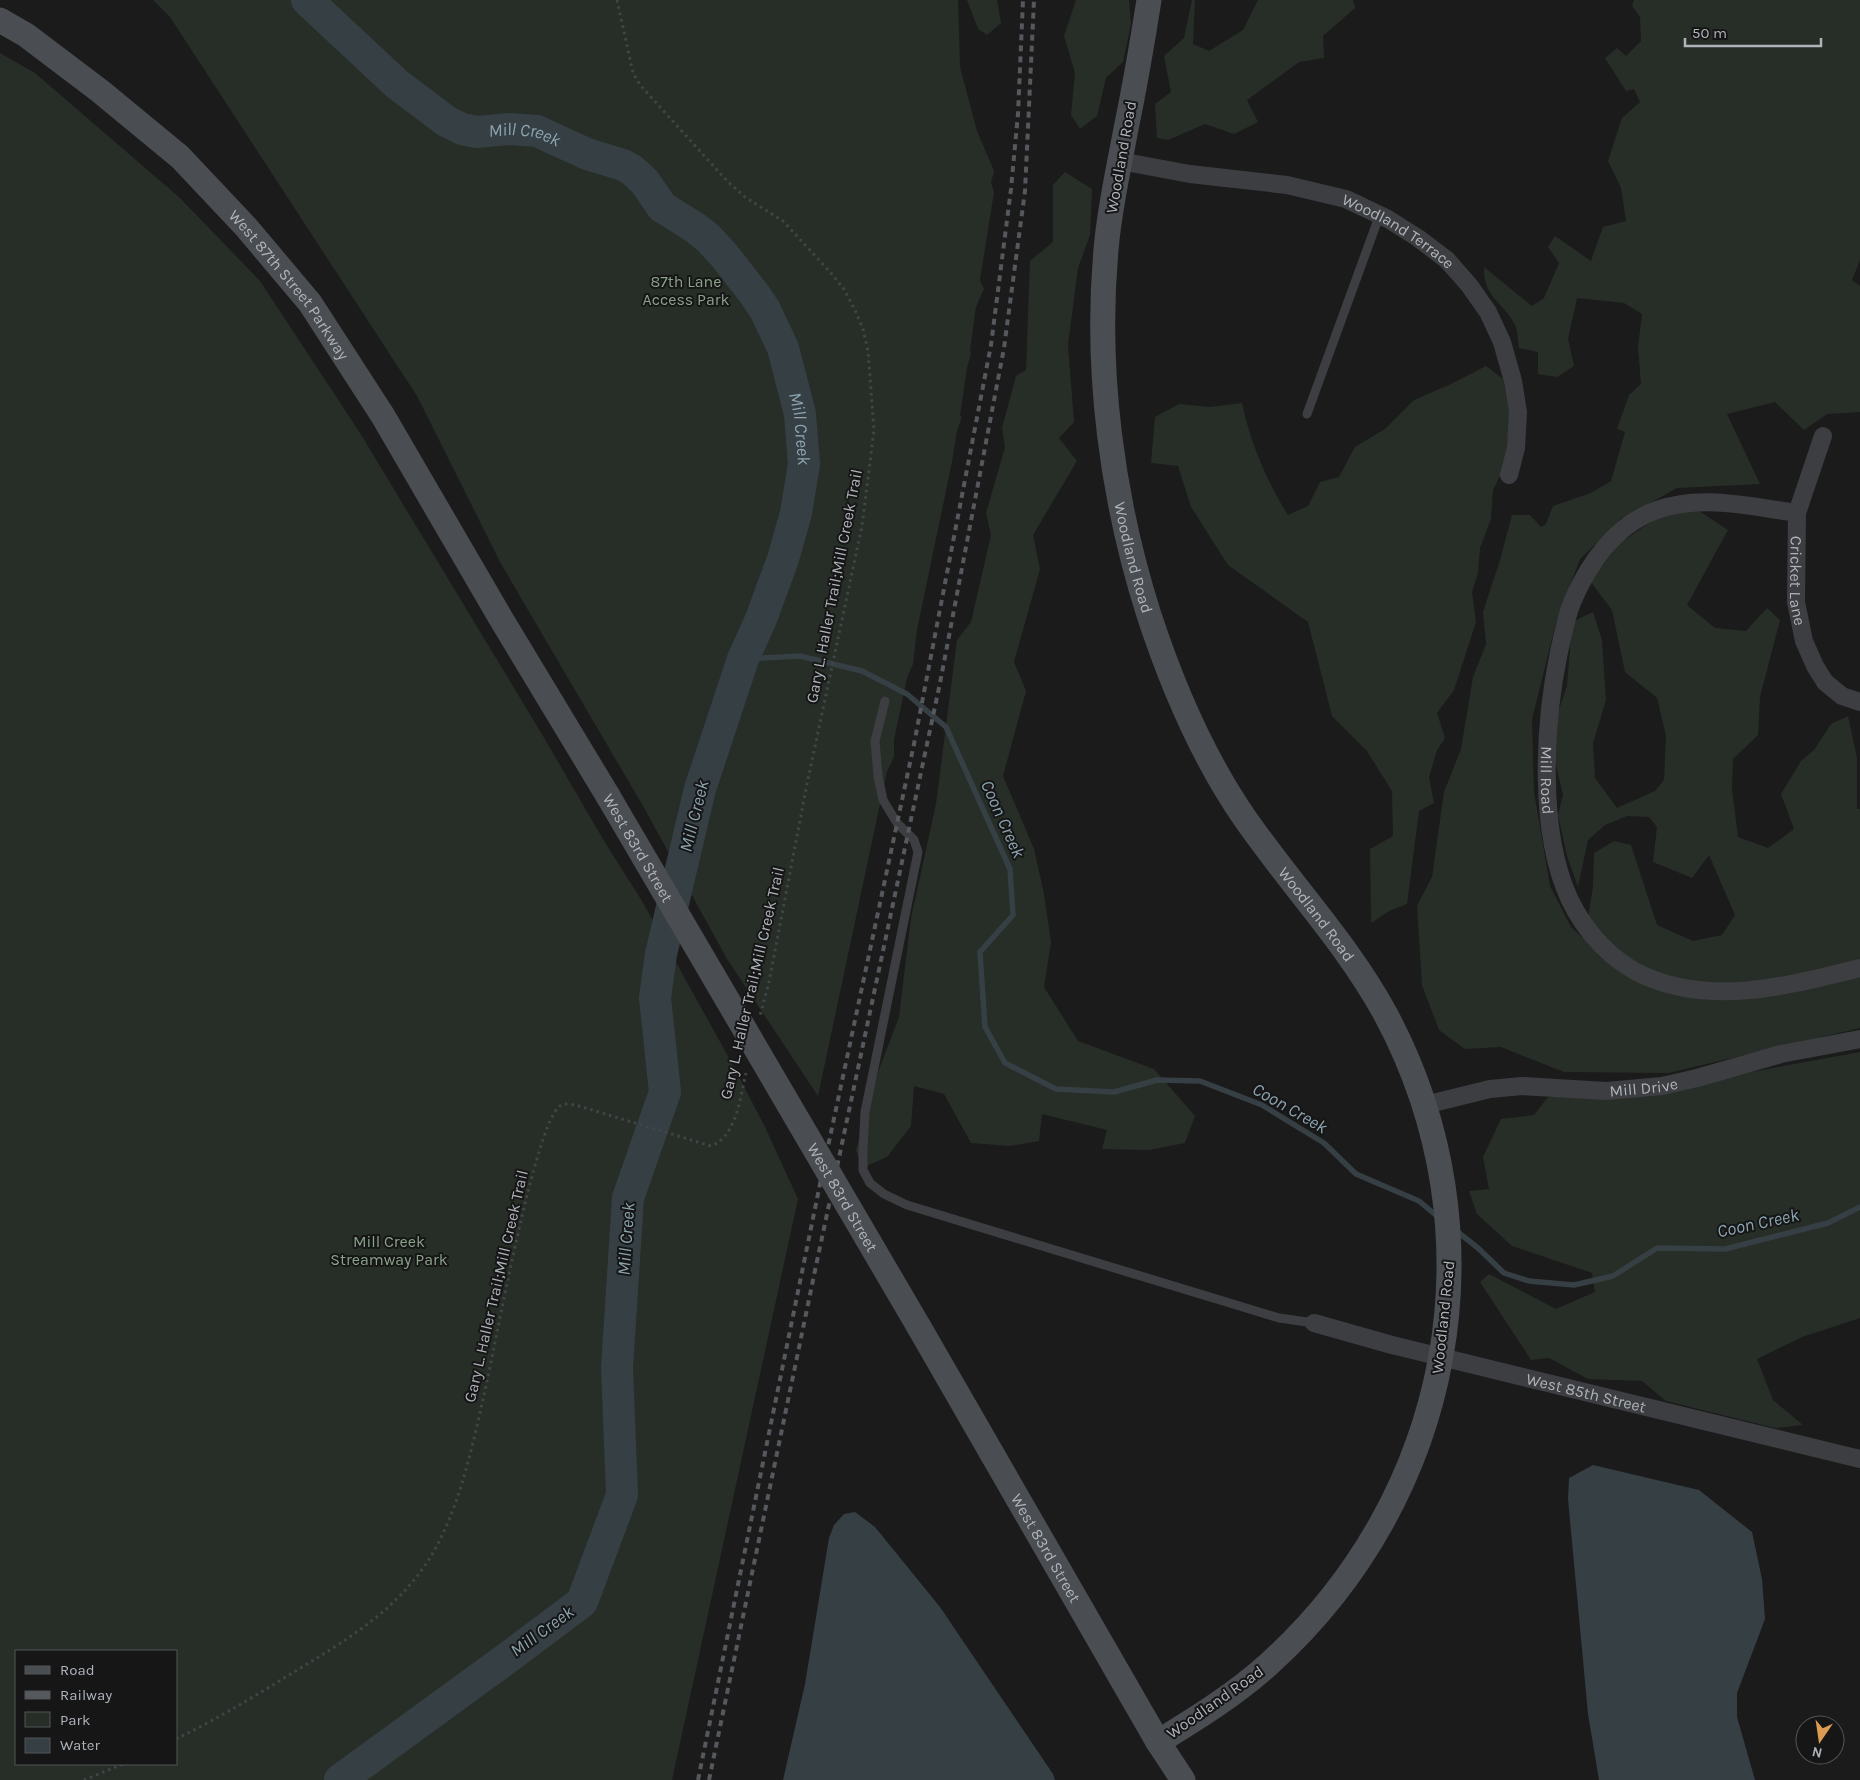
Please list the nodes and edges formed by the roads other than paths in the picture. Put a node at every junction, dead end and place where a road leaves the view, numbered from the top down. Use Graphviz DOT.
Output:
graph roads {
  1 [pos="1149,0"];
  2 [pos="0,20"];
  3 [pos="1120,161"];
  4 [pos="1380,214"];
  5 [pos="1307,414"];
  6 [pos="1823,436"];
  7 [pos="1510,475"];
  8 [pos="1797,513"];
  9 [pos="500,617"];
  10 [pos="885,701"];
  11 [pos="1860,702"];
  12 [pos="1860,968"];
  13 [pos="1860,1039"];
  14 [pos="1425,1105"];
  15 [pos="1314,1323"];
  16 [pos="1441,1357"];
  17 [pos="1860,1459"];
  18 [pos="1158,1742"];
  19 [pos="1183,1780"];
  1 -- 3 [label="main road, Woodland Road"];
  2 -- 9 [label="main road, West 87th Street Parkway"];
  3 -- 4 [label="street, Woodland Terrace"];
  3 -- 14 [label="main road, Woodland Road"];
  4 -- 5 [label="lane"];
  4 -- 7 [label="street, Woodland Terrace"];
  6 -- 8 [label="street, Cricket Lane"];
  8 -- 11 [label="street, Cricket Lane"];
  8 -- 12 [label="street, Mill Road"];
  9 -- 18 [label="main road, West 83rd Street, bridge"];
  10 -- 15 [label="lane"];
  13 -- 14 [label="street, Mill Drive"];
  14 -- 16 [label="main road, Woodland Road"];
  15 -- 16 [label="street, West 85th Street"];
  16 -- 17 [label="street, West 85th Street"];
  16 -- 18 [label="main road, Woodland Road"];
  18 -- 19 [label="main road, West 83rd Street"];
}
